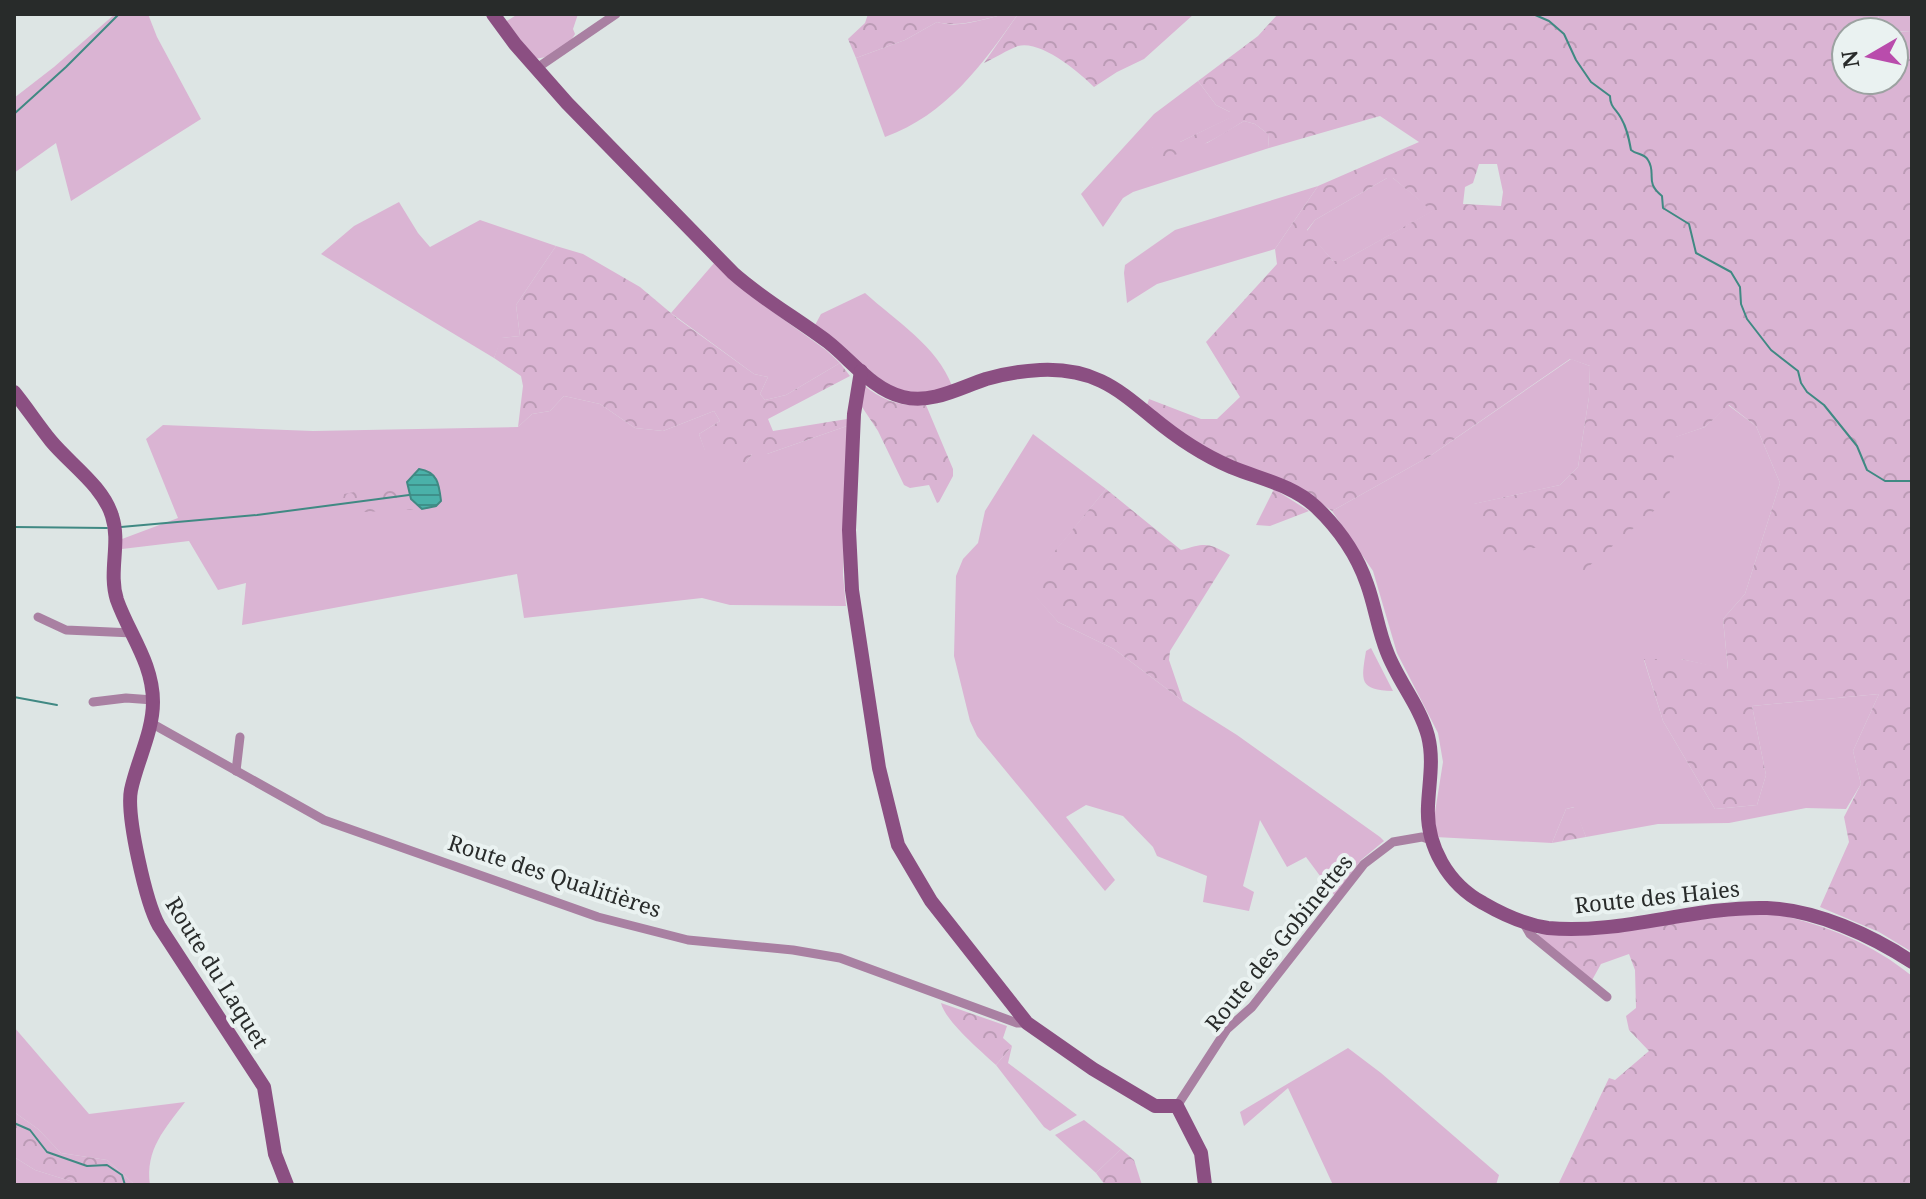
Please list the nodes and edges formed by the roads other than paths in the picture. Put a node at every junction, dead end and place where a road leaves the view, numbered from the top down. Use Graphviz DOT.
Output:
graph roads {
  1 [pos="493,14"];
  2 [pos="616,14"];
  3 [pos="537,68"];
  4 [pos="861,371"];
  5 [pos="15,395"];
  6 [pos="38,617"];
  7 [pos="133,633"];
  8 [pos="153,700"];
  9 [pos="93,702"];
  10 [pos="151,723"];
  11 [pos="240,737"];
  12 [pos="236,771"];
  13 [pos="1431,840"];
  14 [pos="1522,921"];
  15 [pos="1912,962"];
  16 [pos="1607,997"];
  17 [pos="1027,1023"];
  18 [pos="1177,1106"];
  19 [pos="287,1185"];
  20 [pos="1205,1185"];
  1 -- 3 [label="street"];
  2 -- 3 [label="street"];
  3 -- 4 [label="street"];
  4 -- 13 [label="street"];
  4 -- 17 [label="street"];
  5 -- 7 [label="street, Route du Laquet"];
  6 -- 7 [label="street"];
  7 -- 8 [label="street, Route du Laquet"];
  8 -- 9 [label="street"];
  8 -- 10 [label="street, Route du Laquet"];
  10 -- 12 [label="street, Route des Qualitières"];
  10 -- 19 [label="street, Route du Laquet"];
  11 -- 12 [label="street"];
  12 -- 17 [label="street, Route des Qualitières"];
  13 -- 14 [label="street, Route des Haies"];
  13 -- 18 [label="street, Route des Gobinettes"];
  14 -- 15 [label="street, Route des Haies"];
  14 -- 16 [label="street"];
  17 -- 18 [label="street, Route des Qualitières"];
  18 -- 20 [label="street"];
}
